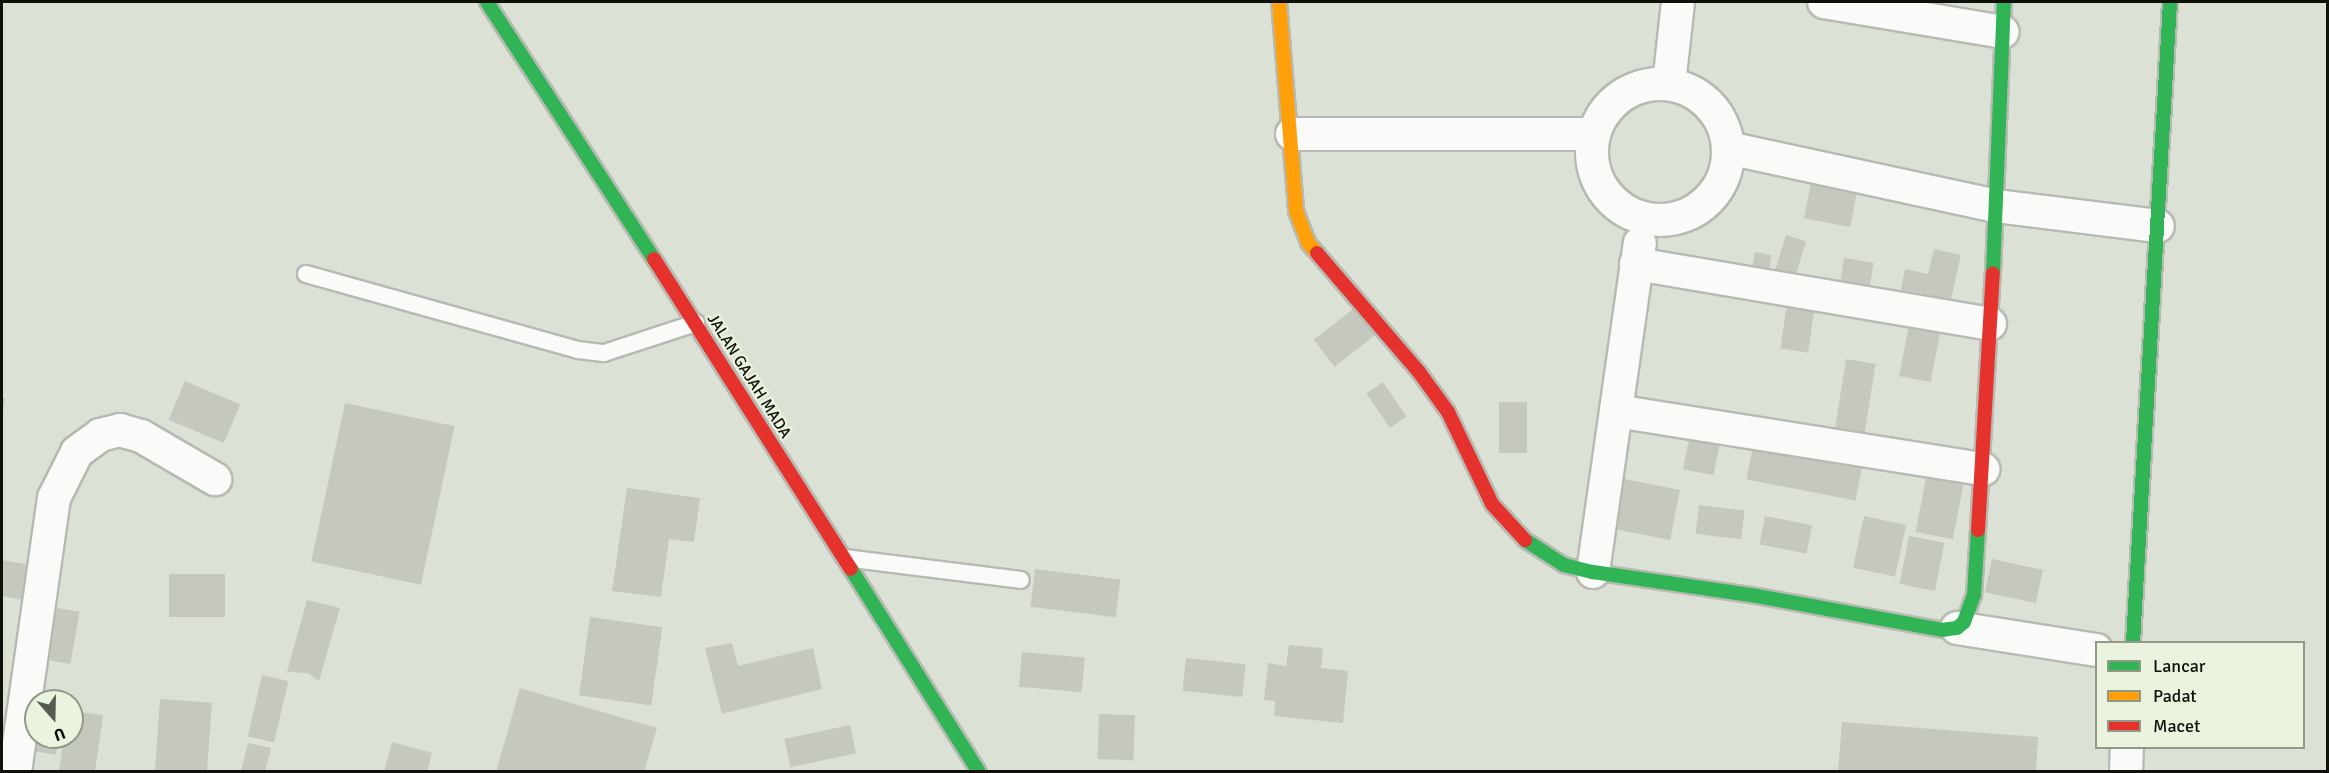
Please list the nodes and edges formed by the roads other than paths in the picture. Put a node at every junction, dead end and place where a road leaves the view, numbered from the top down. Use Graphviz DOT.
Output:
graph roads {
  1 [pos="487,2"];
  2 [pos="1279,2"];
  3 [pos="1678,2"];
  4 [pos="1824,2"];
  5 [pos="2004,2"];
  6 [pos="2170,2"];
  7 [pos="2003,32"];
  8 [pos="1669,84"];
  9 [pos="1292,134"];
  10 [pos="1593,134"];
  11 [pos="1728,148"];
  12 [pos="1997,206"];
  13 [pos="1645,219"];
  14 [pos="2158,226"];
  15 [pos="1636,264"];
  16 [pos="306,274"];
  17 [pos="696,323"];
  18 [pos="1990,324"];
  19 [pos="1616,411"];
  20 [pos="1983,469"];
  21 [pos="215,479"];
  22 [pos="845,558"];
  23 [pos="1593,572"];
  24 [pos="1021,580"];
  25 [pos="1957,628"];
  26 [pos="2133,641"];
  27 [pos="2095,650"];
  28 [pos="15,771"];
  29 [pos="979,771"];
  1 -- 17 [label="street, JALAN GAJAH MADA"];
  2 -- 9 [label="street"];
  3 -- 8 [label="street"];
  4 -- 7 [label="street"];
  5 -- 7 [label="street"];
  6 -- 14 [label="street"];
  7 -- 12 [label="street"];
  8 -- 10 [label="street"];
  8 -- 11 [label="street"];
  9 -- 10 [label="street"];
  9 -- 23 [label="street"];
  10 -- 13 [label="street"];
  11 -- 12 [label="street"];
  11 -- 13 [label="street"];
  12 -- 14 [label="street"];
  12 -- 18 [label="street"];
  13 -- 15 [label="street"];
  14 -- 26 [label="street"];
  15 -- 18 [label="street"];
  15 -- 19 [label="street"];
  16 -- 17 [label="lane"];
  17 -- 22 [label="street, JALAN GAJAH MADA"];
  18 -- 20 [label="street"];
  19 -- 20 [label="street"];
  19 -- 23 [label="street"];
  20 -- 25 [label="street"];
  21 -- 28 [label="street"];
  22 -- 24 [label="lane"];
  22 -- 29 [label="street, JALAN GAJAH MADA"];
  23 -- 25 [label="street"];
  25 -- 27 [label="street"];
}
